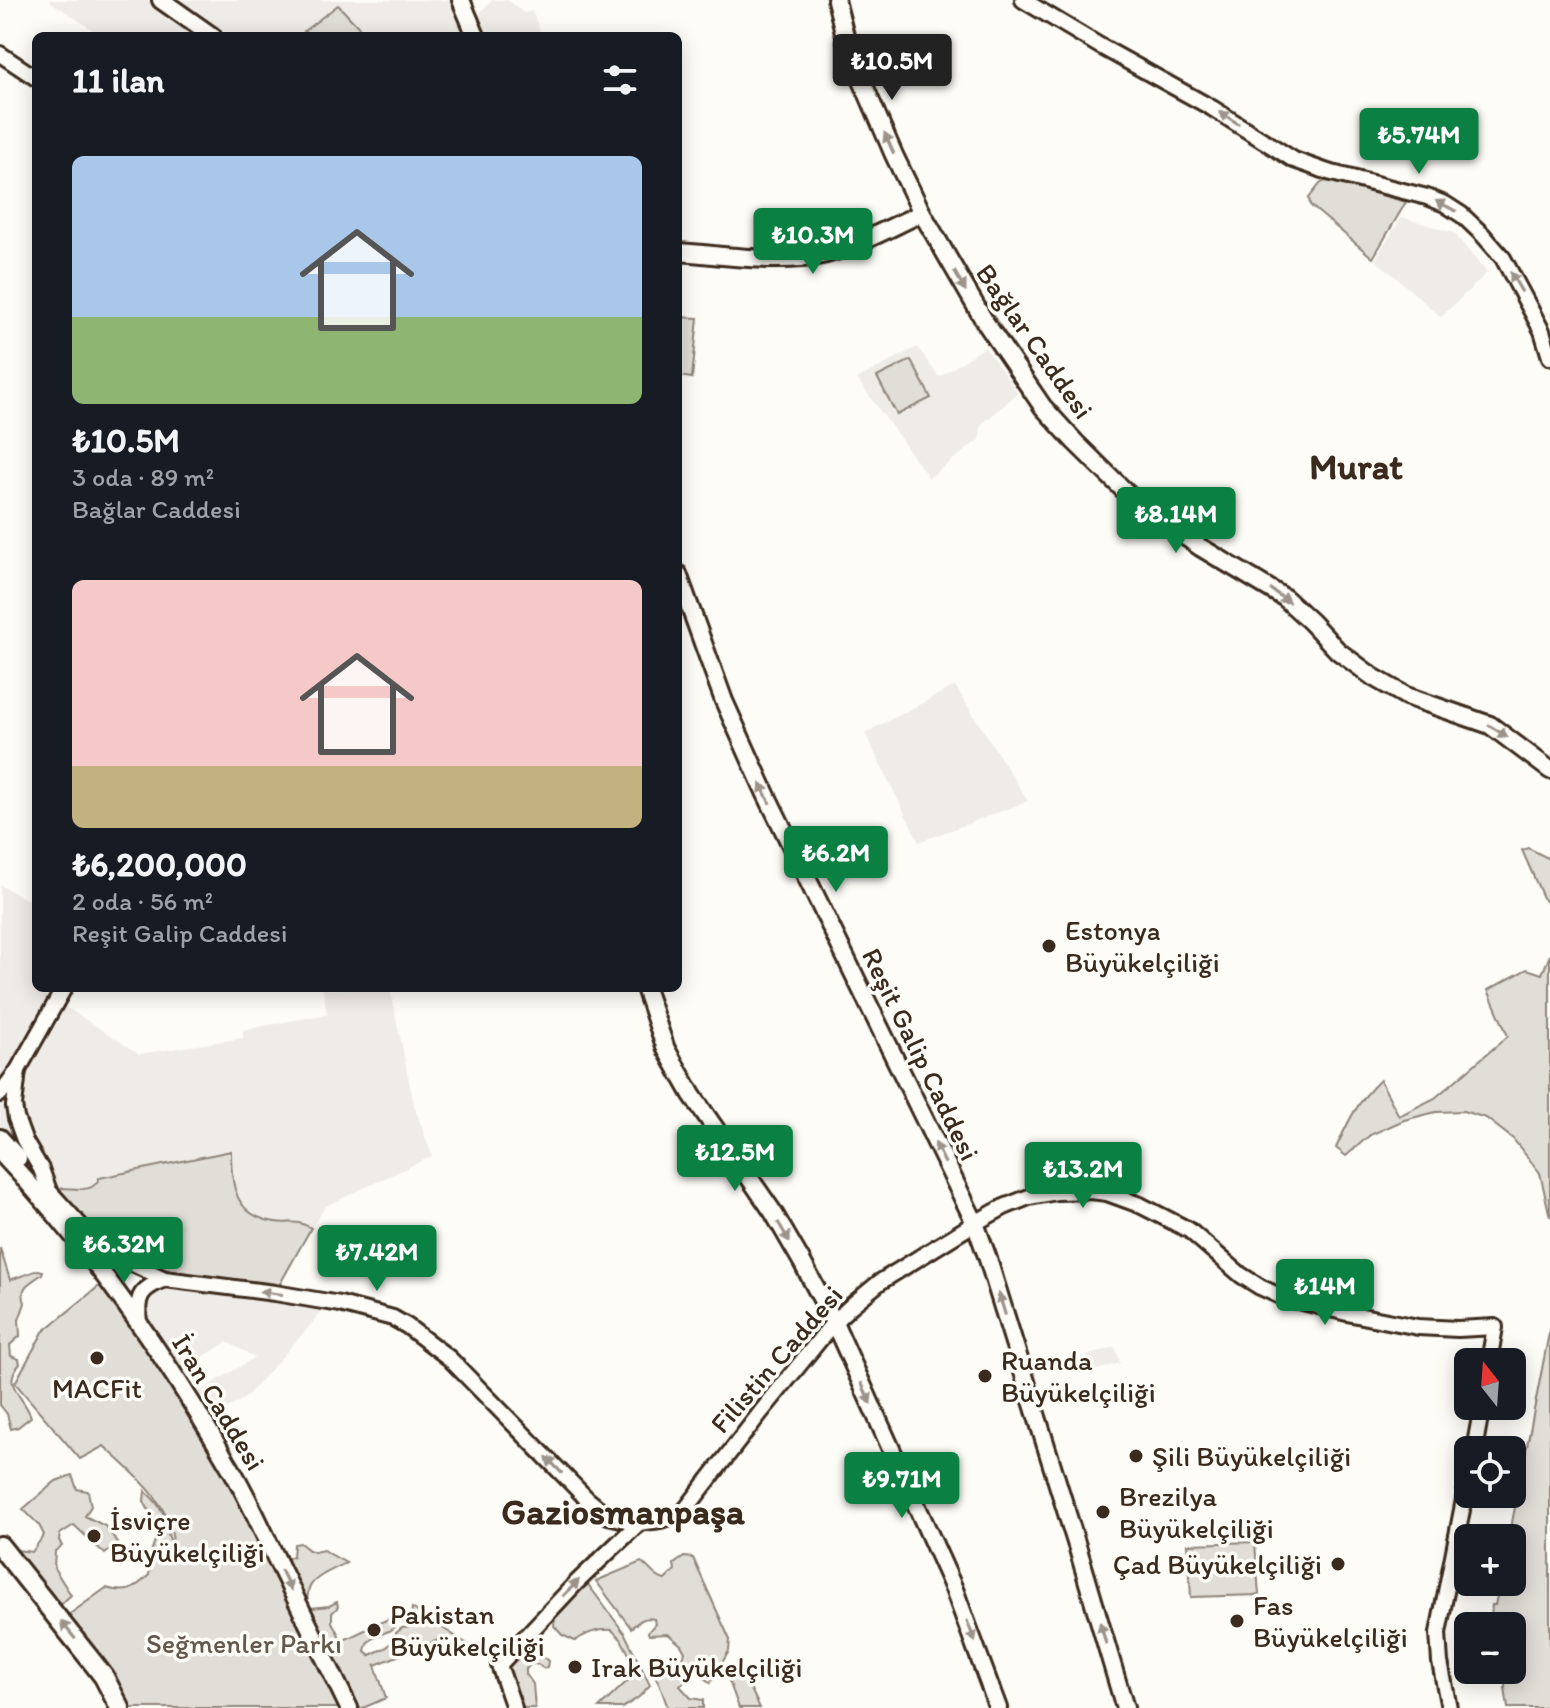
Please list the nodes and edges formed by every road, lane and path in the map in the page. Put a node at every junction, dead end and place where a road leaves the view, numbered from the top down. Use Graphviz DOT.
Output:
graph roads {
  1 [pos="161,0"];
  2 [pos="461,0"];
  3 [pos="836,0"];
  4 [pos="1023,0"];
  5 [pos="206,32"];
  6 [pos="474,32"];
  7 [pos="0,54"];
  8 [pos="32,75"];
  9 [pos="922,213"];
  10 [pos="682,252"];
  11 [pos="1550,357"];
  12 [pos="682,585"];
  13 [pos="1550,770"];
  14 [pos="62,992"];
  15 [pos="646,992"];
  16 [pos="18,1070"];
  17 [pos="0,1094"];
  18 [pos="0,1138"];
  19 [pos="0,1152"];
  20 [pos="49,1191"];
  21 [pos="975,1223"];
  22 [pos="165,1279"];
  23 [pos="834,1322"];
  24 [pos="139,1323"];
  25 [pos="1491,1348"];
  26 [pos="1462,1508"];
  27 [pos="639,1523"];
  28 [pos="0,1546"];
  29 [pos="120,1708"];
  30 [pos="349,1708"];
  31 [pos="514,1708"];
  32 [pos="998,1708"];
  33 [pos="1125,1708"];
  34 [pos="1449,1708"];
  1 -- 5 [label="main road"];
  2 -- 6 [label="main road"];
  9 -- 3 [label="main road, Bağlar Caddesi, one-way"];
  11 -- 4 [label="street, one-way"];
  7 -- 8 [label="street"];
  9 -- 10 [label="main road"];
  9 -- 13 [label="main road, Bağlar Caddesi, one-way"];
  21 -- 12 [label="main road, Reşit Galip Caddesi, one-way"];
  14 -- 16 [label="street"];
  15 -- 23 [label="main road, one-way"];
  16 -- 17 [label="street"];
  16 -- 20 [label="street"];
  18 -- 20 [label="main road"];
  19 -- 24 [label="main road, İran Caddesi"];
  20 -- 22 [label="street"];
  21 -- 23 [label="street, Filistin Caddesi"];
  21 -- 25 [label="street, Filistin Caddesi"];
  33 -- 21 [label="main road, Reşit Galip Caddesi, one-way"];
  22 -- 24 [label="street"];
  27 -- 22 [label="street, one-way"];
  23 -- 27 [label="street, Filistin Caddesi"];
  23 -- 32 [label="main road, one-way"];
  24 -- 30 [label="main road, İran Caddesi, one-way"];
  26 -- 34 [label="street"];
  31 -- 27 [label="street, one-way"];
  29 -- 28 [label="main road, one-way"];
}
